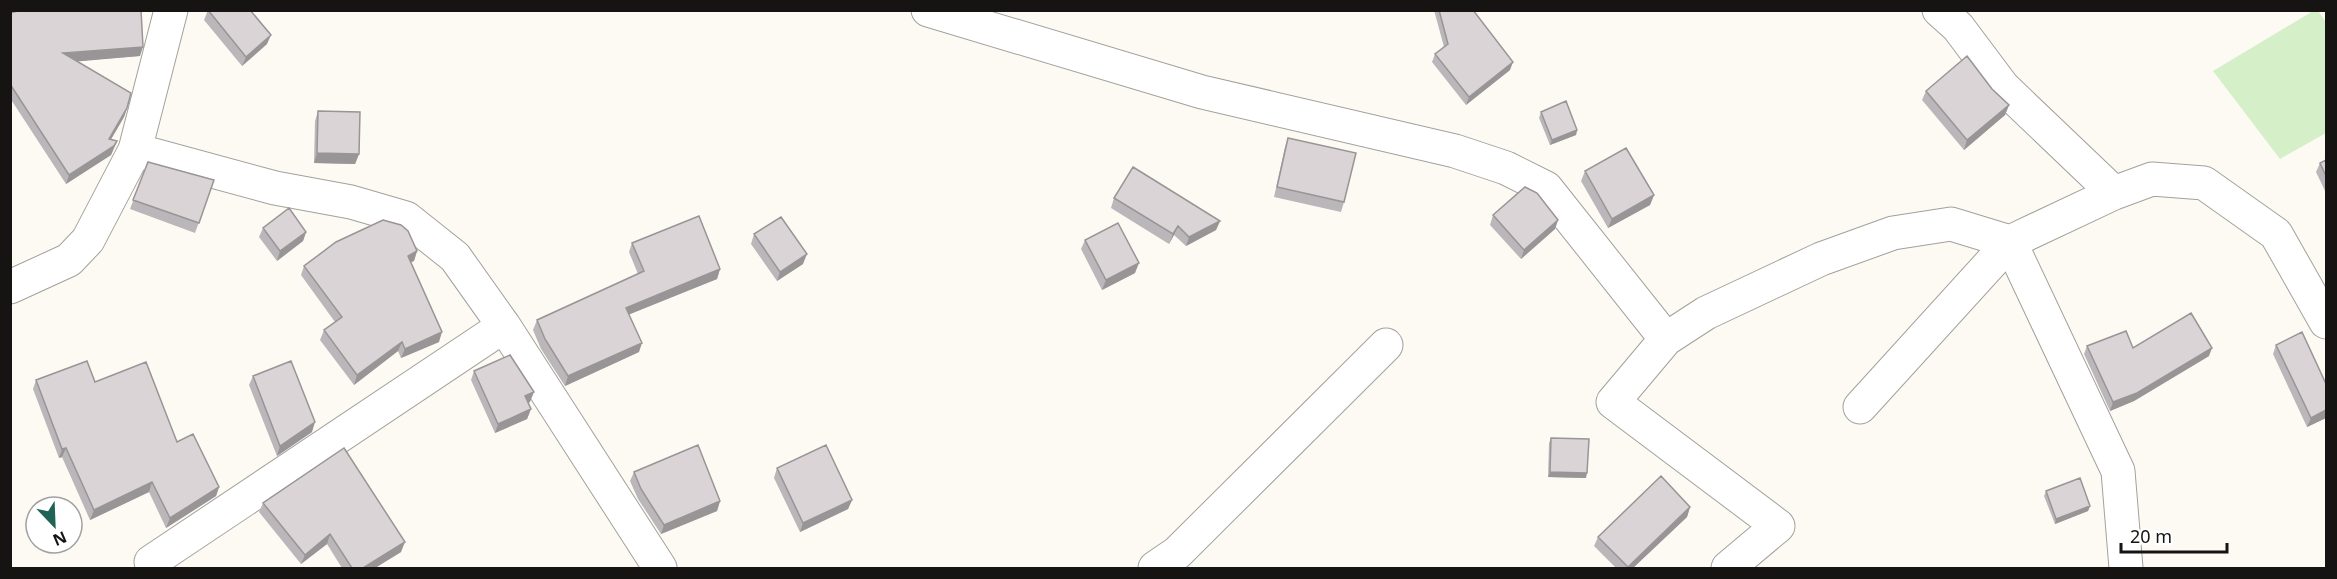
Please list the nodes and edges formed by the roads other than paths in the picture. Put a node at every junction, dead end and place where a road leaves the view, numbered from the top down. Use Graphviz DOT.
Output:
graph roads {
  1 [pos="171,10"];
  2 [pos="928,10"];
  3 [pos="1943,12"];
  4 [pos="135,150"];
  5 [pos="2114,194"];
  6 [pos="2010,242"];
  7 [pos="10,287"];
  8 [pos="2326,322"];
  9 [pos="504,326"];
  10 [pos="1666,339"];
  11 [pos="1386,345"];
  12 [pos="1860,406"];
  13 [pos="157,568"];
  14 [pos="660,568"];
  15 [pos="1155,568"];
  16 [pos="1728,568"];
  17 [pos="2126,568"];
  1 -- 4 [label="street"];
  2 -- 10 [label="street"];
  3 -- 5 [label="street"];
  4 -- 7 [label="street"];
  4 -- 9 [label="street"];
  5 -- 6 [label="street"];
  5 -- 8 [label="street"];
  6 -- 10 [label="street"];
  6 -- 12 [label="street"];
  6 -- 17 [label="street"];
  9 -- 13 [label="street"];
  9 -- 14 [label="street"];
  10 -- 16 [label="street"];
  11 -- 15 [label="street"];
}
